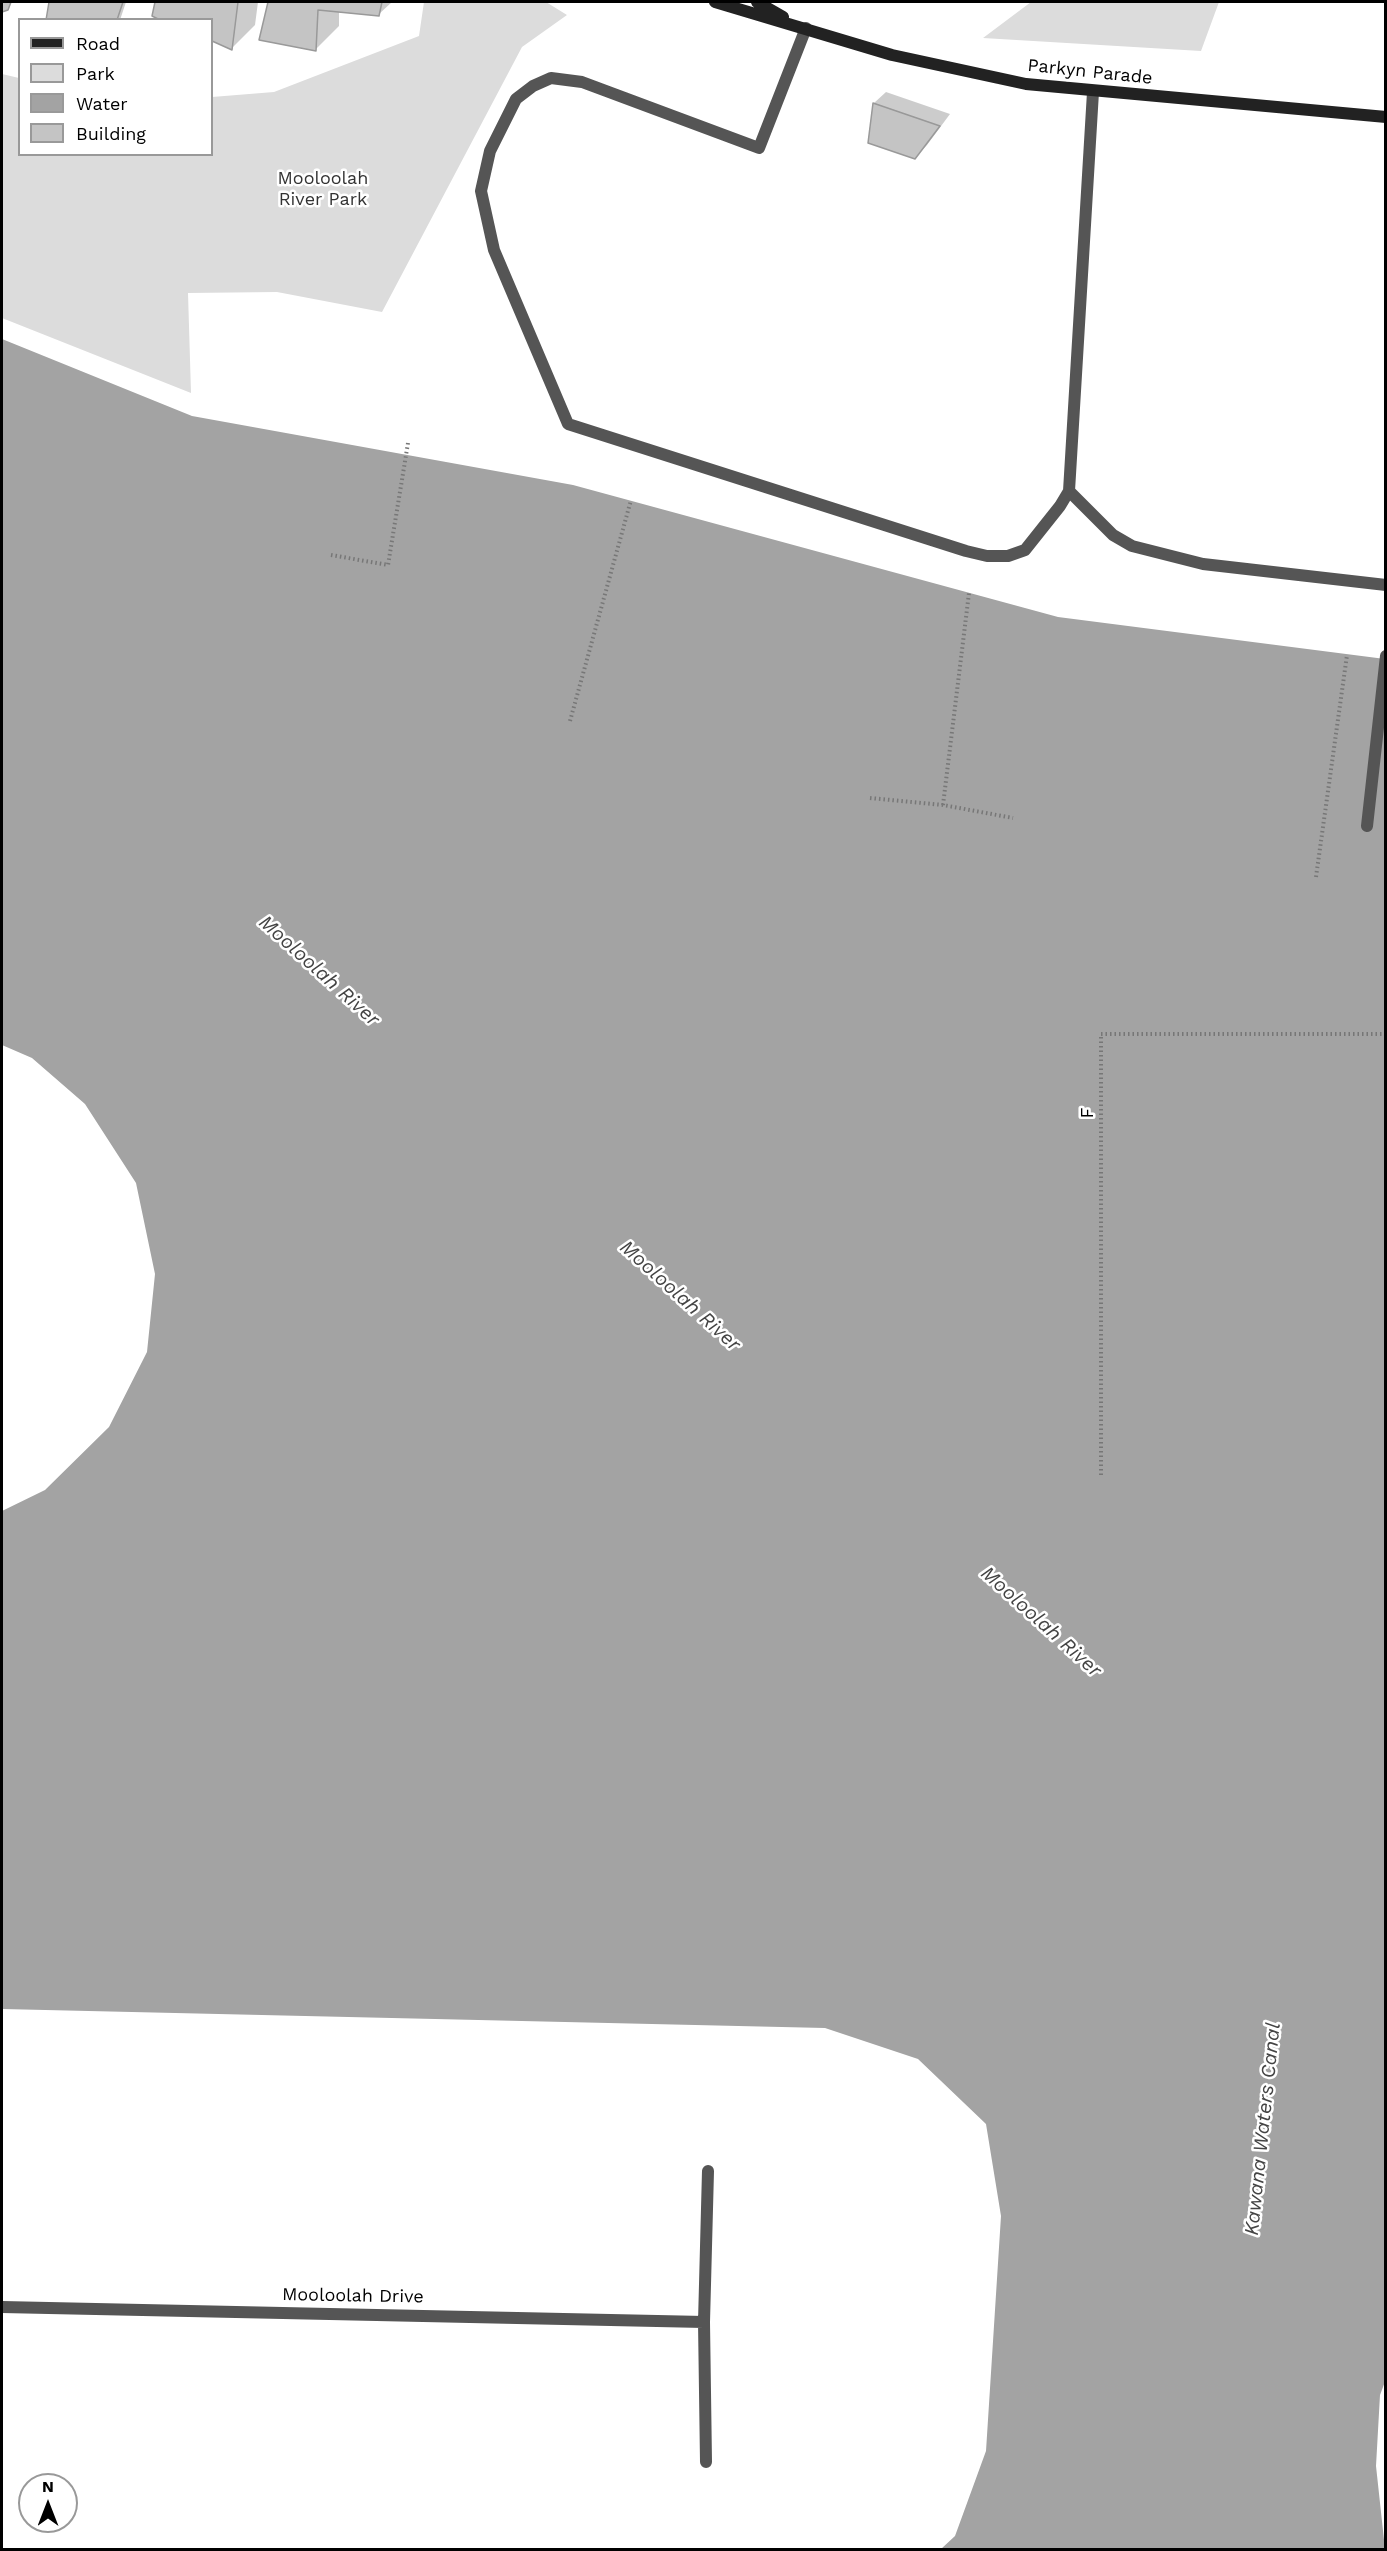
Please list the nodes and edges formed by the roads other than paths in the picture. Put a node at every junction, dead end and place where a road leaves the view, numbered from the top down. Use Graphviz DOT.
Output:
graph roads {
  1 [pos="714,2"];
  2 [pos="757,2"];
  3 [pos="801,26"];
  4 [pos="1093,92"];
  5 [pos="1386,117"];
  6 [pos="1069,491"];
  7 [pos="1386,585"];
  8 [pos="1386,656"];
  9 [pos="1367,826"];
  10 [pos="708,2171"];
  11 [pos="2,2307"];
  12 [pos="704,2322"];
  13 [pos="706,2462"];
  1 -- 3 [label="street, Parkyn Parade"];
  2 -- 3 [label="street, Parkyn Parade"];
  3 -- 4 [label="street, Parkyn Parade"];
  3 -- 6 [label="street"];
  4 -- 5 [label="street, Parkyn Parade"];
  4 -- 6 [label="street"];
  6 -- 7 [label="street"];
  8 -- 9 [label="street"];
  10 -- 12 [label="street"];
  11 -- 12 [label="street, Mooloolah Drive"];
  12 -- 13 [label="street"];
}
